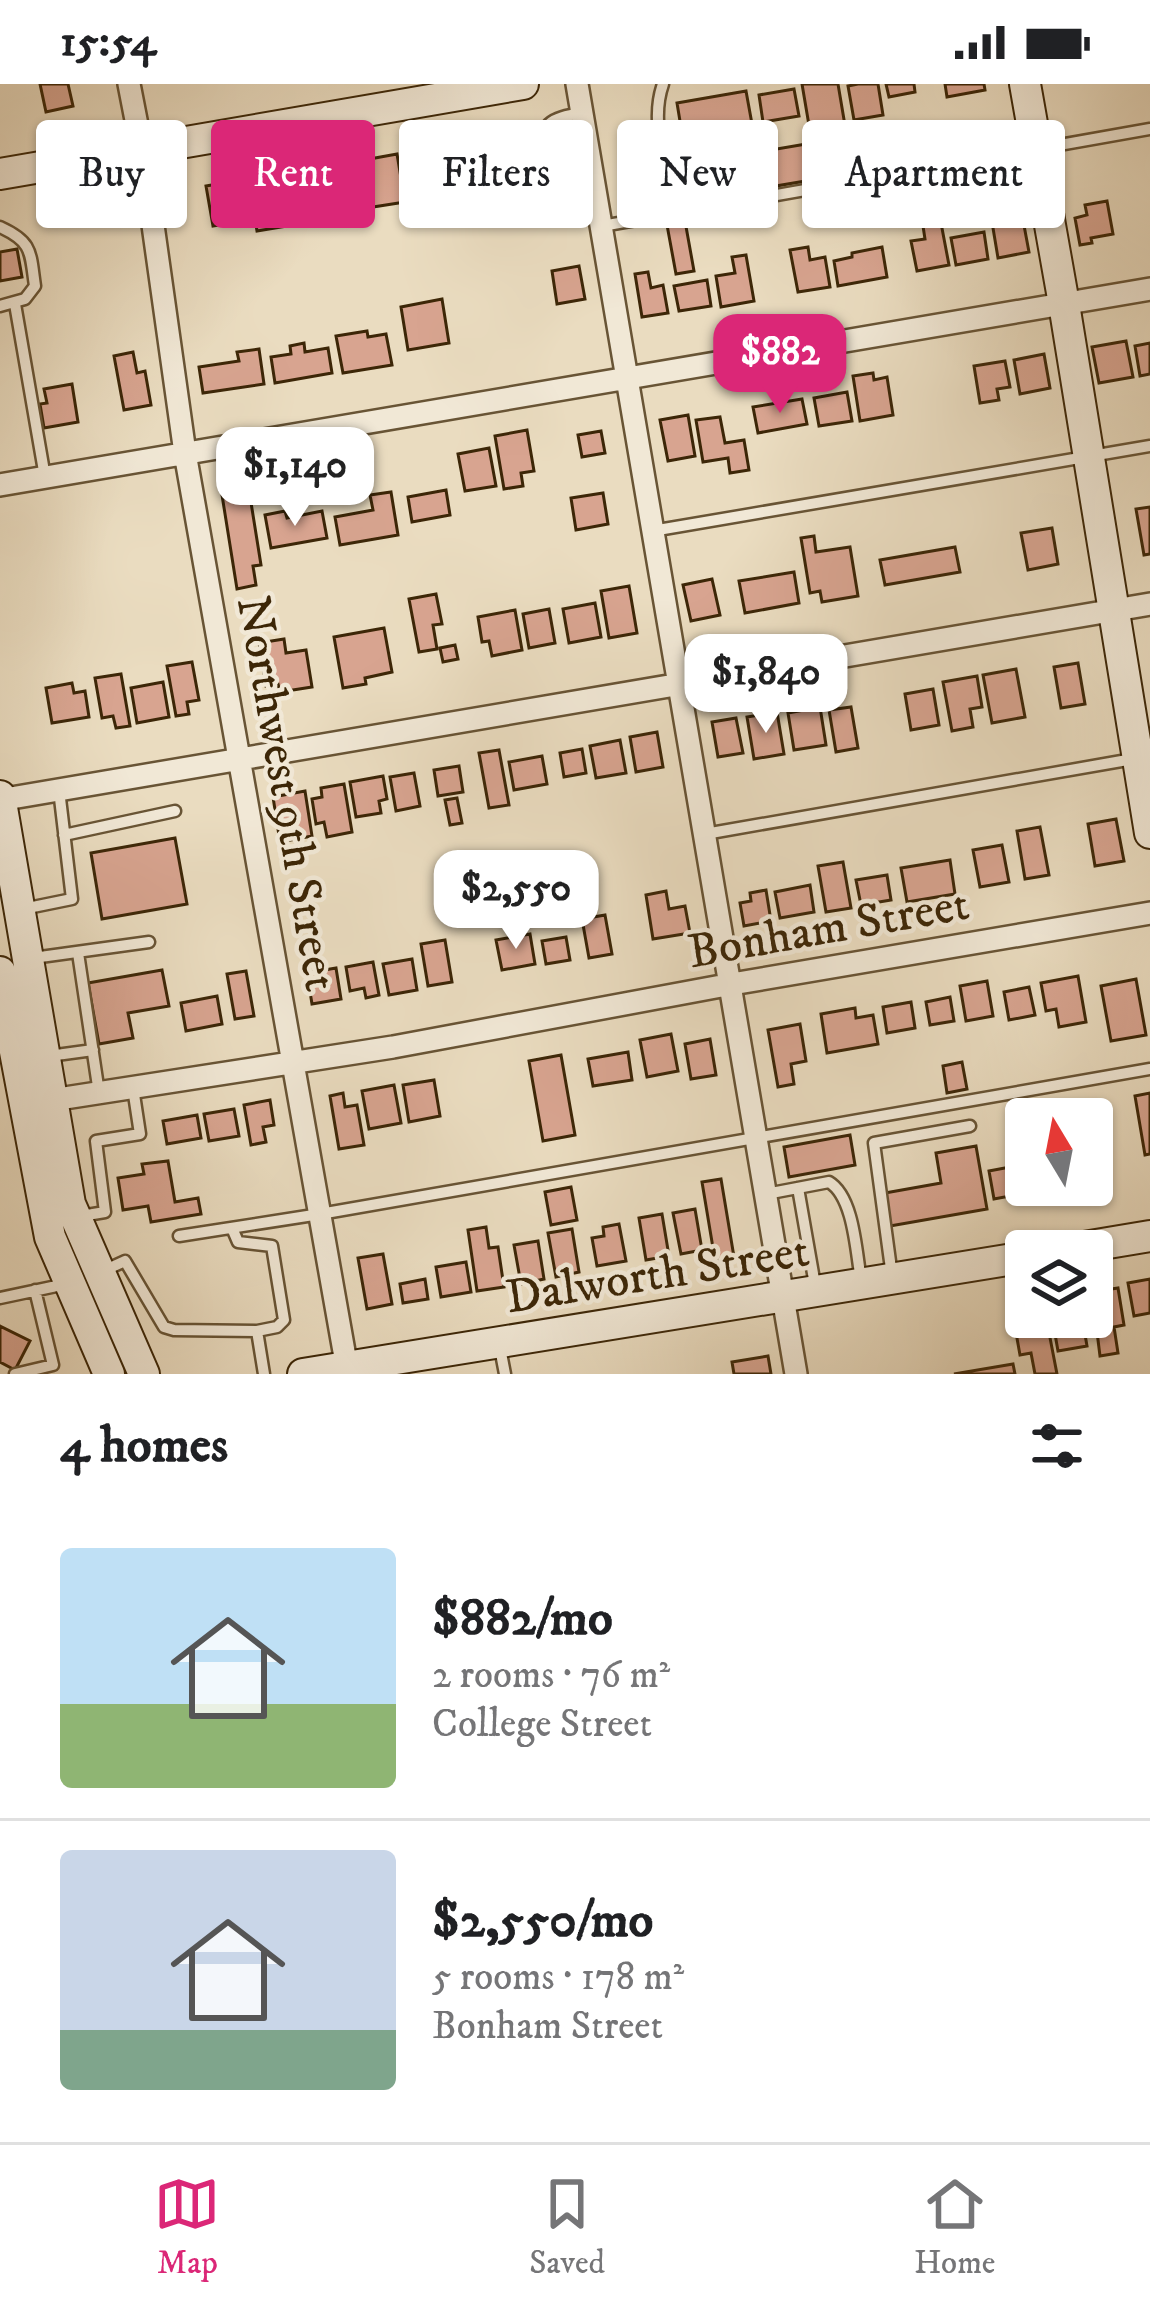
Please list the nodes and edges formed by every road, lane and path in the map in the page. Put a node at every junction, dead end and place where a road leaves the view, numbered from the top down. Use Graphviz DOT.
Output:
graph roads {
  1 [pos="129,84"];
  2 [pos="523,84"];
  3 [pos="577,84"];
  4 [pos="663,84"];
  5 [pos="1024,84"];
  6 [pos="582,113"];
  7 [pos="136,120"];
  8 [pos="657,120"];
  9 [pos="1031,120"];
  10 [pos="1150,129"];
  11 [pos="187,142"];
  12 [pos="1065,143"];
  13 [pos="36,168"];
  14 [pos="0,174"];
  15 [pos="802,187"];
  16 [pos="601,220"];
  17 [pos="0,225"];
  18 [pos="153,228"];
  19 [pos="1051,228"];
  20 [pos="1150,289"];
  21 [pos="15,304"];
  22 [pos="1064,304"];
  23 [pos="0,306"];
  24 [pos="627,378"];
  25 [pos="1150,446"];
  26 [pos="185,453"];
  27 [pos="1089,456"];
  28 [pos="45,477"];
  29 [pos="0,485"];
  30 [pos="652,531"];
  31 [pos="1150,604"];
  32 [pos="1113,610"];
  33 [pos="678,683"];
  34 [pos="1144,757"];
  35 [pos="240,759"];
  36 [pos="59,790"];
  37 [pos="0,799"];
  38 [pos="175,811"];
  39 [pos="1150,833"];
  40 [pos="705,834"];
  41 [pos="64,835"];
  42 [pos="20,910"];
  43 [pos="1150,913"];
  44 [pos="149,942"];
  45 [pos="78,953"];
  46 [pos="28,959"];
  47 [pos="0,972"];
  48 [pos="732,984"];
  49 [pos="93,1050"];
  50 [pos="46,1057"];
  51 [pos="294,1063"];
  52 [pos="1150,1069"];
  53 [pos="133,1088"];
  54 [pos="99,1093"];
  55 [pos="38,1102"];
  56 [pos="970,1126"];
  57 [pos="757,1137"];
  58 [pos="98,1161"];
  59 [pos="64,1166"];
  60 [pos="798,1188"];
  61 [pos="766,1194"];
  62 [pos="320,1214"];
  63 [pos="76,1217"];
  64 [pos="232,1228"];
  65 [pos="179,1236"];
  66 [pos="1150,1236"];
  67 [pos="1113,1242"];
  68 [pos="1005,1261"];
  69 [pos="84,1278"];
  70 [pos="877,1282"];
  71 [pos="35,1290"];
  72 [pos="816,1292"];
  73 [pos="0,1298"];
  74 [pos="783,1298"];
  75 [pos="256,1330"];
  76 [pos="499,1342"];
  77 [pos="347,1370"];
  78 [pos="15,1374"];
  79 [pos="109,1374"];
  80 [pos="144,1374"];
  81 [pos="264,1374"];
  82 [pos="303,1374"];
  83 [pos="505,1374"];
  84 [pos="796,1374"];
  1 -- 7 [label="street, Northwest 9th Street"];
  2 -- 11 [label="street"];
  3 -- 6 [label="street"];
  4 -- 8 [label="lane"];
  5 -- 9 [label="street"];
  6 -- 16 [label="street"];
  6 -- 16 [label="lane"];
  10 -- 12 [label="lane"];
  13 -- 14 [label="street"];
  15 -- 16 [label="lane"];
  16 -- 24 [label="street"];
  17 -- 21 [label="lane"];
  18 -- 26 [label="street, Northwest 9th Street"];
  19 -- 22 [label="street"];
  20 -- 22 [label="street"];
  21 -- 23 [label="lane"];
  21 -- 28 [label="lane"];
  22 -- 24 [label="street"];
  22 -- 27 [label="street"];
  24 -- 26 [label="street"];
  24 -- 30 [label="street"];
  25 -- 27 [label="lane"];
  26 -- 28 [label="street"];
  26 -- 35 [label="street, Northwest 9th Street"];
  27 -- 30 [label="lane"];
  27 -- 32 [label="street"];
  28 -- 29 [label="street"];
  30 -- 33 [label="street"];
  31 -- 32 [label="street"];
  32 -- 33 [label="street"];
  32 -- 34 [label="street"];
  33 -- 35 [label="street"];
  33 -- 40 [label="street"];
  34 -- 39 [label="street"];
  34 -- 40 [label="lane"];
  35 -- 36 [label="street"];
  35 -- 51 [label="street, Northwest 9th Street"];
  36 -- 37 [label="street"];
  36 -- 41 [label="lane"];
  37 -- 42 [label="street"];
  38 -- 41 [label="lane"];
  40 -- 48 [label="street"];
  41 -- 42 [label="lane"];
  42 -- 46 [label="street"];
  43 -- 48 [label="street, Bonham Street"];
  44 -- 45 [label="lane"];
  45 -- 46 [label="lane"];
  45 -- 49 [label="lane"];
  46 -- 50 [label="street"];
  47 -- 55 [label="street"];
  48 -- 51 [label="street, Bonham Street"];
  48 -- 57 [label="street"];
  49 -- 50 [label="lane"];
  49 -- 54 [label="lane"];
  50 -- 55 [label="street"];
  51 -- 53 [label="street, Bonham Street"];
  51 -- 62 [label="street, Northwest 9th Street"];
  52 -- 57 [label="lane"];
  53 -- 54 [label="street, Bonham Street"];
  53 -- 58 [label="lane"];
  54 -- 55 [label="street, Bonham Street"];
  55 -- 59 [label="street"];
  55 -- 69 [label="street"];
  56 -- 70 [label="lane"];
  57 -- 61 [label="street"];
  57 -- 62 [label="lane"];
  58 -- 59 [label="lane"];
  58 -- 63 [label="lane"];
  59 -- 63 [label="street"];
  60 -- 61 [label="lane"];
  60 -- 70 [label="lane"];
  60 -- 72 [label="lane"];
  61 -- 74 [label="street"];
  62 -- 64 [label="lane"];
  62 -- 77 [label="street, Northwest 9th Street"];
  63 -- 69 [label="street"];
  64 -- 65 [label="lane"];
  64 -- 75 [label="lane"];
  66 -- 67 [label="street"];
  68 -- 70 [label="street, Dalworth Street"];
  69 -- 71 [label="lane"];
  69 -- 75 [label="lane"];
  69 -- 79 [label="street"];
  69 -- 80 [label="street"];
  70 -- 72 [label="street, Dalworth Street"];
  71 -- 73 [label="lane"];
  71 -- 78 [label="lane"];
  72 -- 74 [label="street, Dalworth Street"];
  74 -- 76 [label="street, Dalworth Street"];
  74 -- 84 [label="street"];
  75 -- 81 [label="lane"];
  76 -- 77 [label="street, Dalworth Street"];
  76 -- 83 [label="lane"];
  77 -- 82 [label="street, Dalworth Street"];
}
